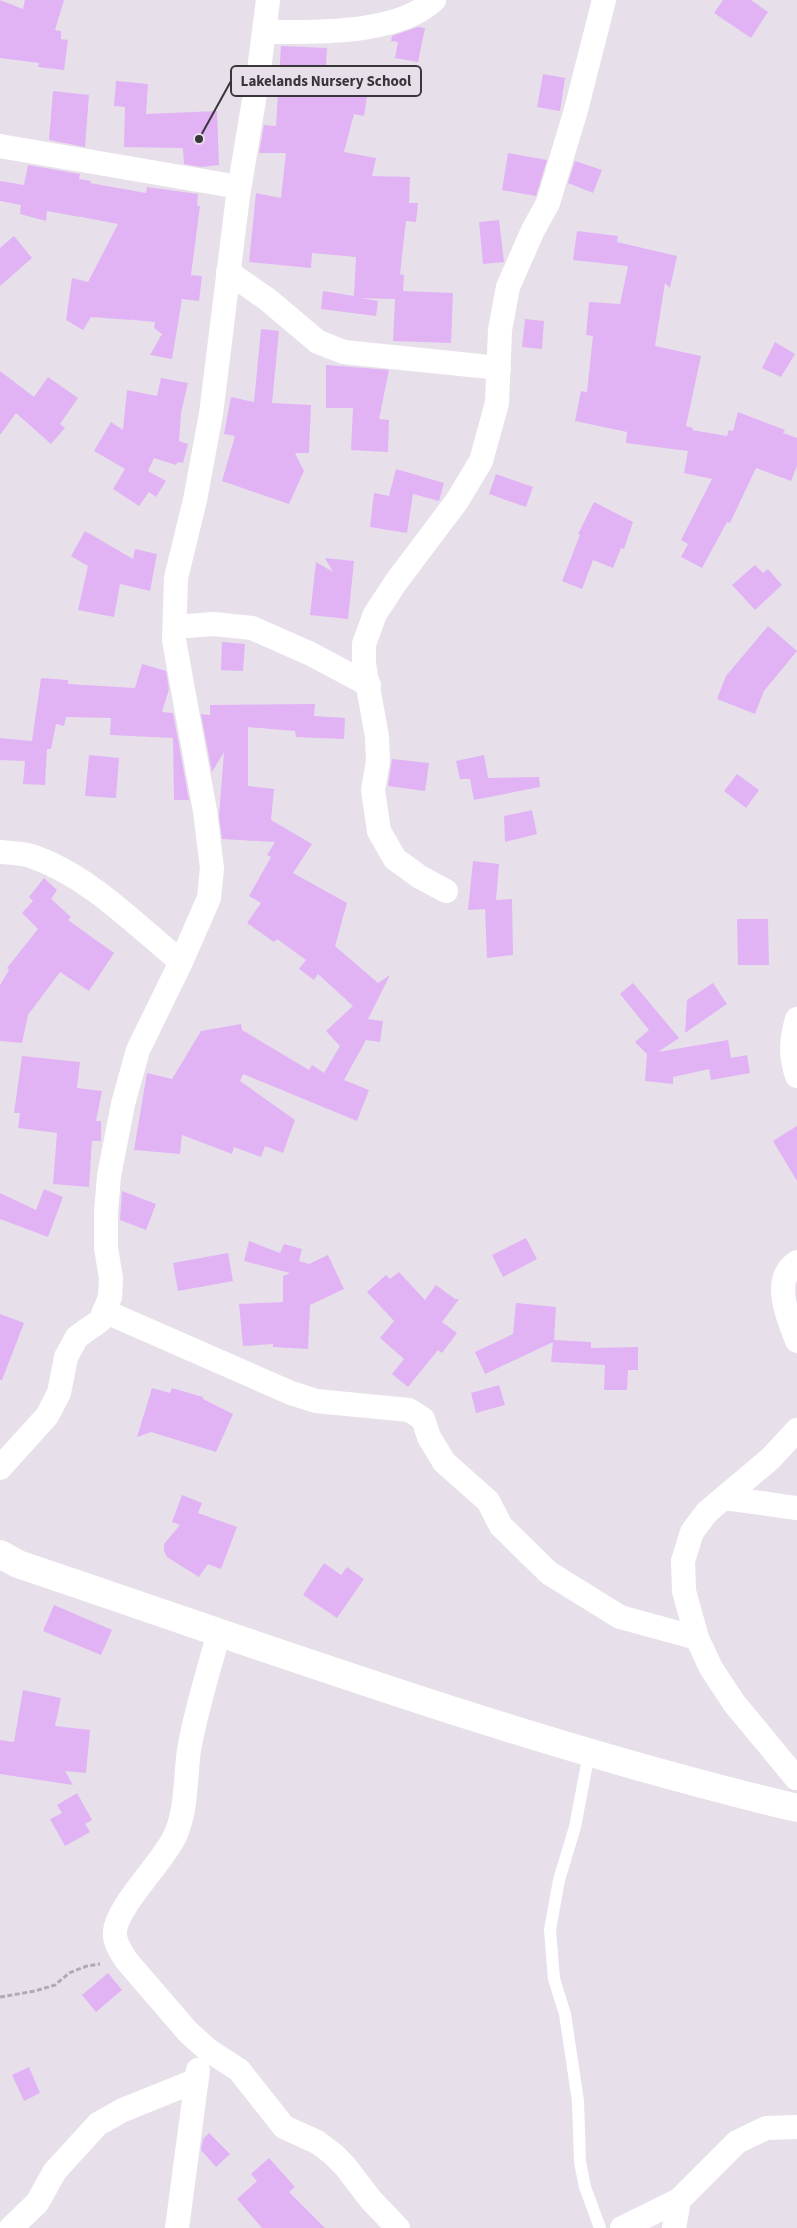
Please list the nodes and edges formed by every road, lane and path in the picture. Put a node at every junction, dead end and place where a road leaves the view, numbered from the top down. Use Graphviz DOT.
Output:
graph roads {
  1 [pos="268,0"];
  2 [pos="434,0"];
  3 [pos="604,0"];
  4 [pos="265,32"];
  5 [pos="0,146"];
  6 [pos="239,187"];
  7 [pos="228,272"];
  8 [pos="499,368"];
  9 [pos="174,627"];
  10 [pos="369,684"];
  11 [pos="0,852"];
  12 [pos="446,891"];
  13 [pos="181,962"];
  14 [pos="797,1019"];
  15 [pos="797,1076"];
  16 [pos="797,1262"];
  17 [pos="104,1311"];
  18 [pos="797,1341"];
  19 [pos="797,1430"];
  20 [pos="0,1468"];
  21 [pos="724,1498"];
  22 [pos="797,1508"];
  23 [pos="0,1554"];
  24 [pos="219,1633"];
  25 [pos="697,1638"];
  26 [pos="589,1753"];
  27 [pos="796,1778"];
  28 [pos="787,1806"];
  29 [pos="126,1960"];
  30 [pos="0,1997"];
  31 [pos="208,2050"];
  32 [pos="195,2081"];
  33 [pos="797,2126"];
  34 [pos="679,2200"];
  35 [pos="11,2228"];
  36 [pos="177,2228"];
  37 [pos="398,2228"];
  38 [pos="600,2228"];
  39 [pos="622,2228"];
  40 [pos="674,2228"];
  1 -- 4 [label="street"];
  2 -- 4 [label="street"];
  3 -- 8 [label="street"];
  4 -- 6 [label="street"];
  5 -- 6 [label="street"];
  6 -- 7 [label="street"];
  7 -- 8 [label="street"];
  7 -- 9 [label="street"];
  8 -- 10 [label="street"];
  9 -- 10 [label="street"];
  9 -- 13 [label="street"];
  10 -- 12 [label="street"];
  11 -- 13 [label="street"];
  13 -- 17 [label="street"];
  14 -- 15 [label="street"];
  16 -- 18 [label="street"];
  17 -- 20 [label="street"];
  17 -- 25 [label="street"];
  19 -- 21 [label="street"];
  21 -- 22 [label="street"];
  21 -- 25 [label="street"];
  23 -- 24 [label="street"];
  24 -- 26 [label="street"];
  24 -- 29 [label="street"];
  25 -- 27 [label="street"];
  26 -- 28 [label="street"];
  26 -- 38 [label="lane"];
  27 -- 28 [label="street"];
  29 -- 30 [label="path"];
  29 -- 31 [label="street"];
  31 -- 32 [label="street"];
  31 -- 37 [label="street"];
  32 -- 35 [label="street"];
  32 -- 36 [label="street"];
  33 -- 34 [label="street"];
  34 -- 39 [label="street"];
  34 -- 40 [label="street"];
}
